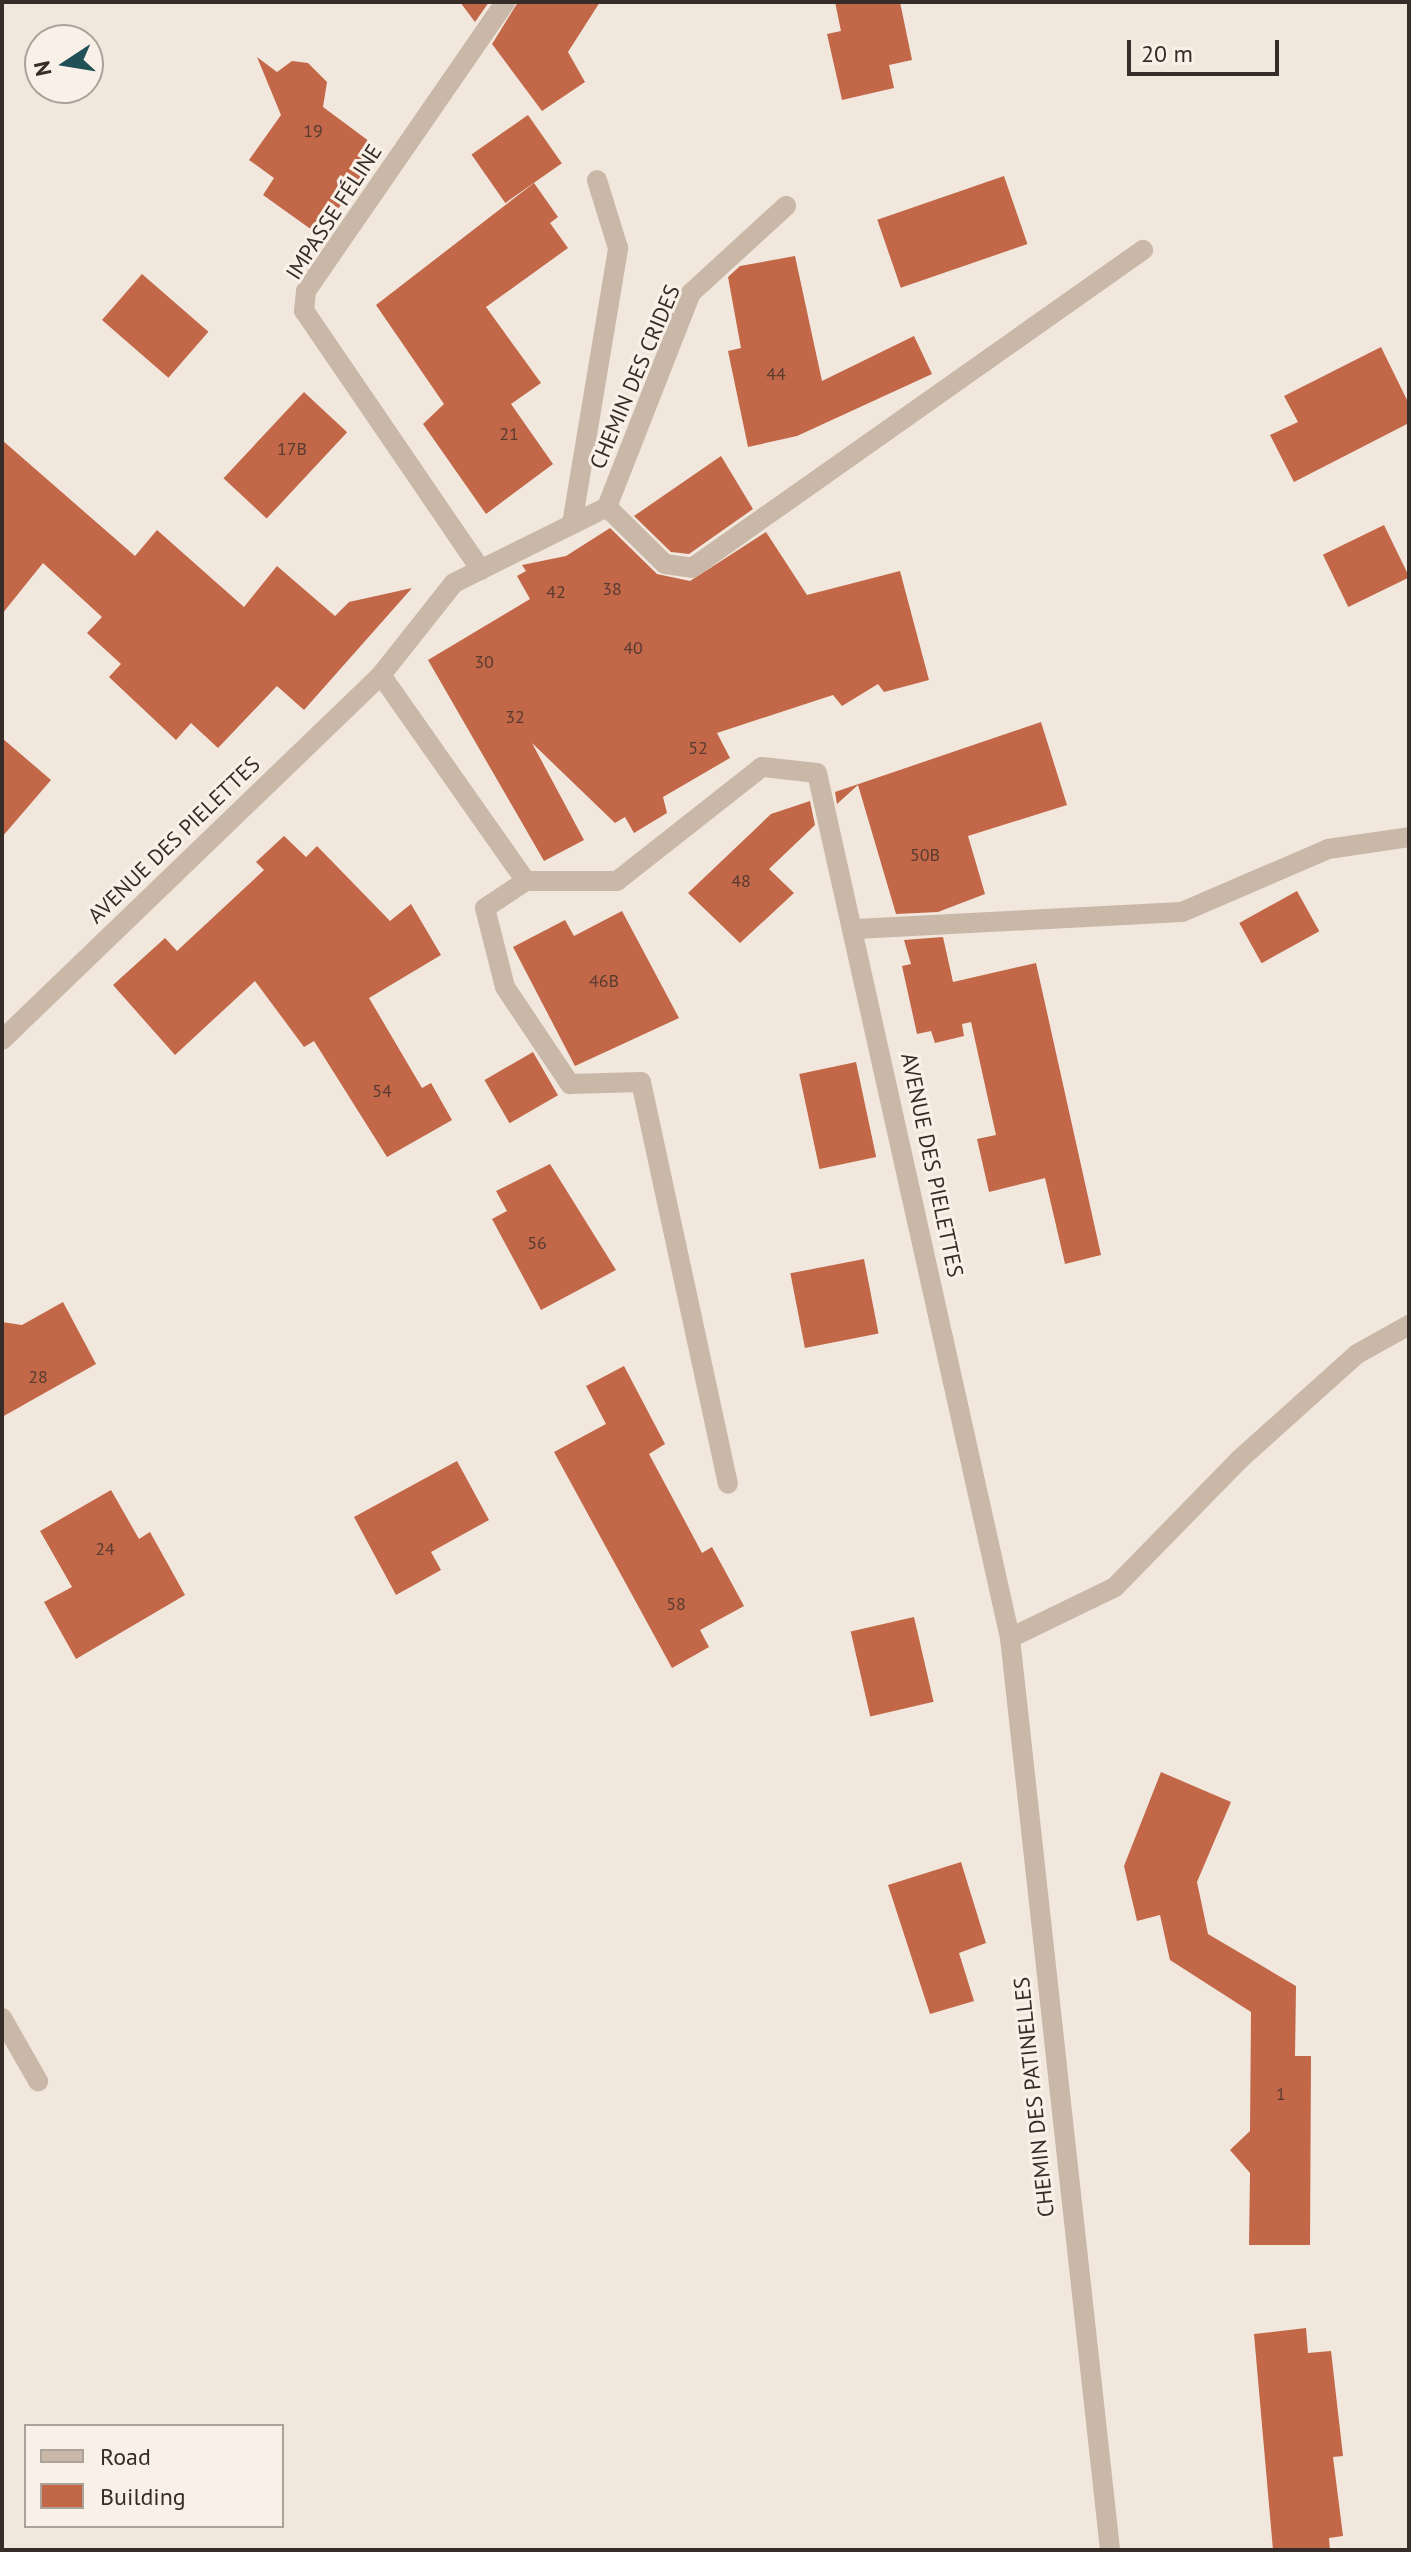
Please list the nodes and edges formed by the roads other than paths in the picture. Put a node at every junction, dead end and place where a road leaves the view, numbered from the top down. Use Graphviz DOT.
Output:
graph roads {
  1 [pos="505,2"];
  2 [pos="597,180"];
  3 [pos="786,206"];
  4 [pos="1143,250"];
  5 [pos="607,507"];
  6 [pos="572,524"];
  7 [pos="481,570"];
  8 [pos="381,675"];
  9 [pos="1409,837"];
  10 [pos="526,881"];
  11 [pos="856,929"];
  12 [pos="2,1040"];
  13 [pos="1409,1325"];
  14 [pos="728,1484"];
  15 [pos="1010,1638"];
  16 [pos="2,2018"];
  17 [pos="38,2081"];
  18 [pos="1110,2550"];
  1 -- 7 [label="street, IMPASSE FÉLINE"];
  2 -- 6 [label="street"];
  3 -- 5 [label="street, CHEMIN DES CRIDES"];
  4 -- 5 [label="street"];
  5 -- 6 [label="street, AVENUE DES PIELETTES"];
  6 -- 7 [label="street, AVENUE DES PIELETTES"];
  7 -- 8 [label="street, AVENUE DES PIELETTES"];
  8 -- 10 [label="street"];
  8 -- 12 [label="street, AVENUE DES PIELETTES"];
  9 -- 11 [label="street"];
  10 -- 11 [label="street, AVENUE DES PIELETTES"];
  10 -- 14 [label="street"];
  11 -- 15 [label="street, AVENUE DES PIELETTES"];
  13 -- 15 [label="street"];
  15 -- 18 [label="street, CHEMIN DES PATINELLES"];
  16 -- 17 [label="street"];
}
